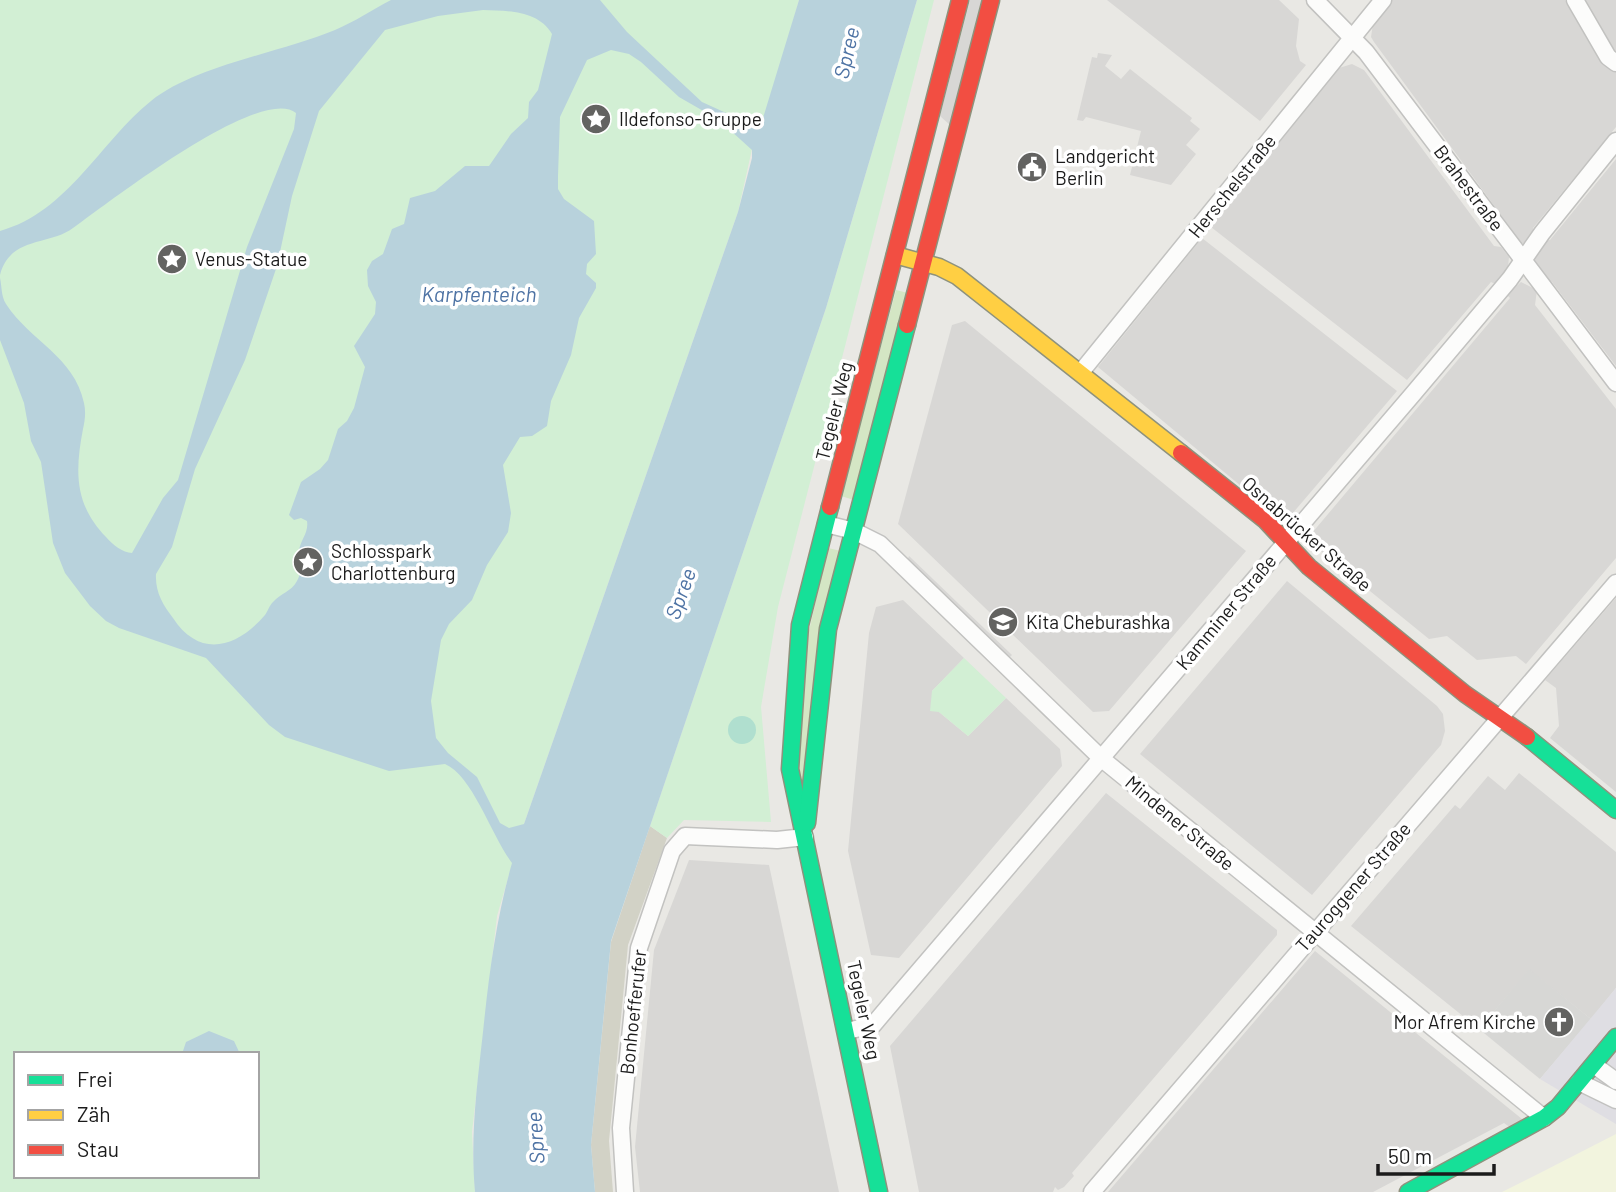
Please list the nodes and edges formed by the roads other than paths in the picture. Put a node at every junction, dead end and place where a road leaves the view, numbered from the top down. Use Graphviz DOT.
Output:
graph roads {
  1 [pos="960,0"];
  2 [pos="991,0"];
  3 [pos="1315,0"];
  4 [pos="1383,0"];
  5 [pos="1575,0"];
  6 [pos="1354,37"];
  7 [pos="1616,63"];
  8 [pos="1616,141"];
  9 [pos="895,256"];
  10 [pos="1523,261"];
  11 [pos="923,262"];
  12 [pos="1080,372"];
  13 [pos="1616,383"];
  14 [pos="827,524"];
  15 [pos="853,531"];
  16 [pos="1285,542"];
  17 [pos="1616,583"];
  18 [pos="1499,717"];
  19 [pos="1102,758"];
  20 [pos="1616,810"];
  21 [pos="805,837"];
  22 [pos="1313,933"];
  23 [pos="847,1031"];
  24 [pos="1616,1038"];
  25 [pos="1594,1065"];
  26 [pos="1616,1081"];
  27 [pos="1579,1082"];
  28 [pos="1616,1100"];
  29 [pos="1544,1118"];
  30 [pos="625,1192"];
  31 [pos="879,1192"];
  32 [pos="1092,1192"];
  33 [pos="1408,1192"];
  1 -- 9 [label="main road, Tegeler Weg"];
  2 -- 11 [label="main road, Tegeler Weg"];
  3 -- 6 [label="street, Brahestraße"];
  4 -- 6 [label="street, Herschelstraße"];
  5 -- 7 [label="street"];
  6 -- 10 [label="street, Brahestraße"];
  6 -- 12 [label="street, Herschelstraße"];
  8 -- 10 [label="street, Kamminer Straße"];
  9 -- 11 [label="main road, Osnabrücker Straße"];
  9 -- 14 [label="main road, Tegeler Weg"];
  10 -- 13 [label="street, Brahestraße"];
  10 -- 16 [label="street, Kamminer Straße"];
  11 -- 12 [label="main road, Osnabrücker Straße"];
  11 -- 15 [label="main road, Tegeler Weg"];
  12 -- 16 [label="main road, Osnabrücker Straße"];
  14 -- 15 [label="street, Mindener Straße"];
  14 -- 21 [label="main road, Tegeler Weg"];
  15 -- 19 [label="street, Mindener Straße"];
  15 -- 21 [label="main road, Tegeler Weg"];
  16 -- 18 [label="main road, Osnabrücker Straße"];
  16 -- 19 [label="street, Kamminer Straße"];
  17 -- 18 [label="street, Tauroggener Straße"];
  18 -- 20 [label="main road, Osnabrücker Straße"];
  18 -- 22 [label="street, Tauroggener Straße"];
  19 -- 22 [label="street, Mindener Straße"];
  19 -- 23 [label="street, Kamminer Straße"];
  21 -- 23 [label="main road, Tegeler Weg"];
  21 -- 30 [label="street, Bonhoefferufer"];
  22 -- 29 [label="street, Mindener Straße"];
  22 -- 32 [label="street, Tauroggener Straße"];
  23 -- 31 [label="main road, Tegeler Weg"];
  24 -- 25 [label="main road"];
  25 -- 26 [label="street"];
  25 -- 27 [label="main road"];
  27 -- 28 [label="street"];
  27 -- 29 [label="main road"];
  29 -- 33 [label="main road"];
}
